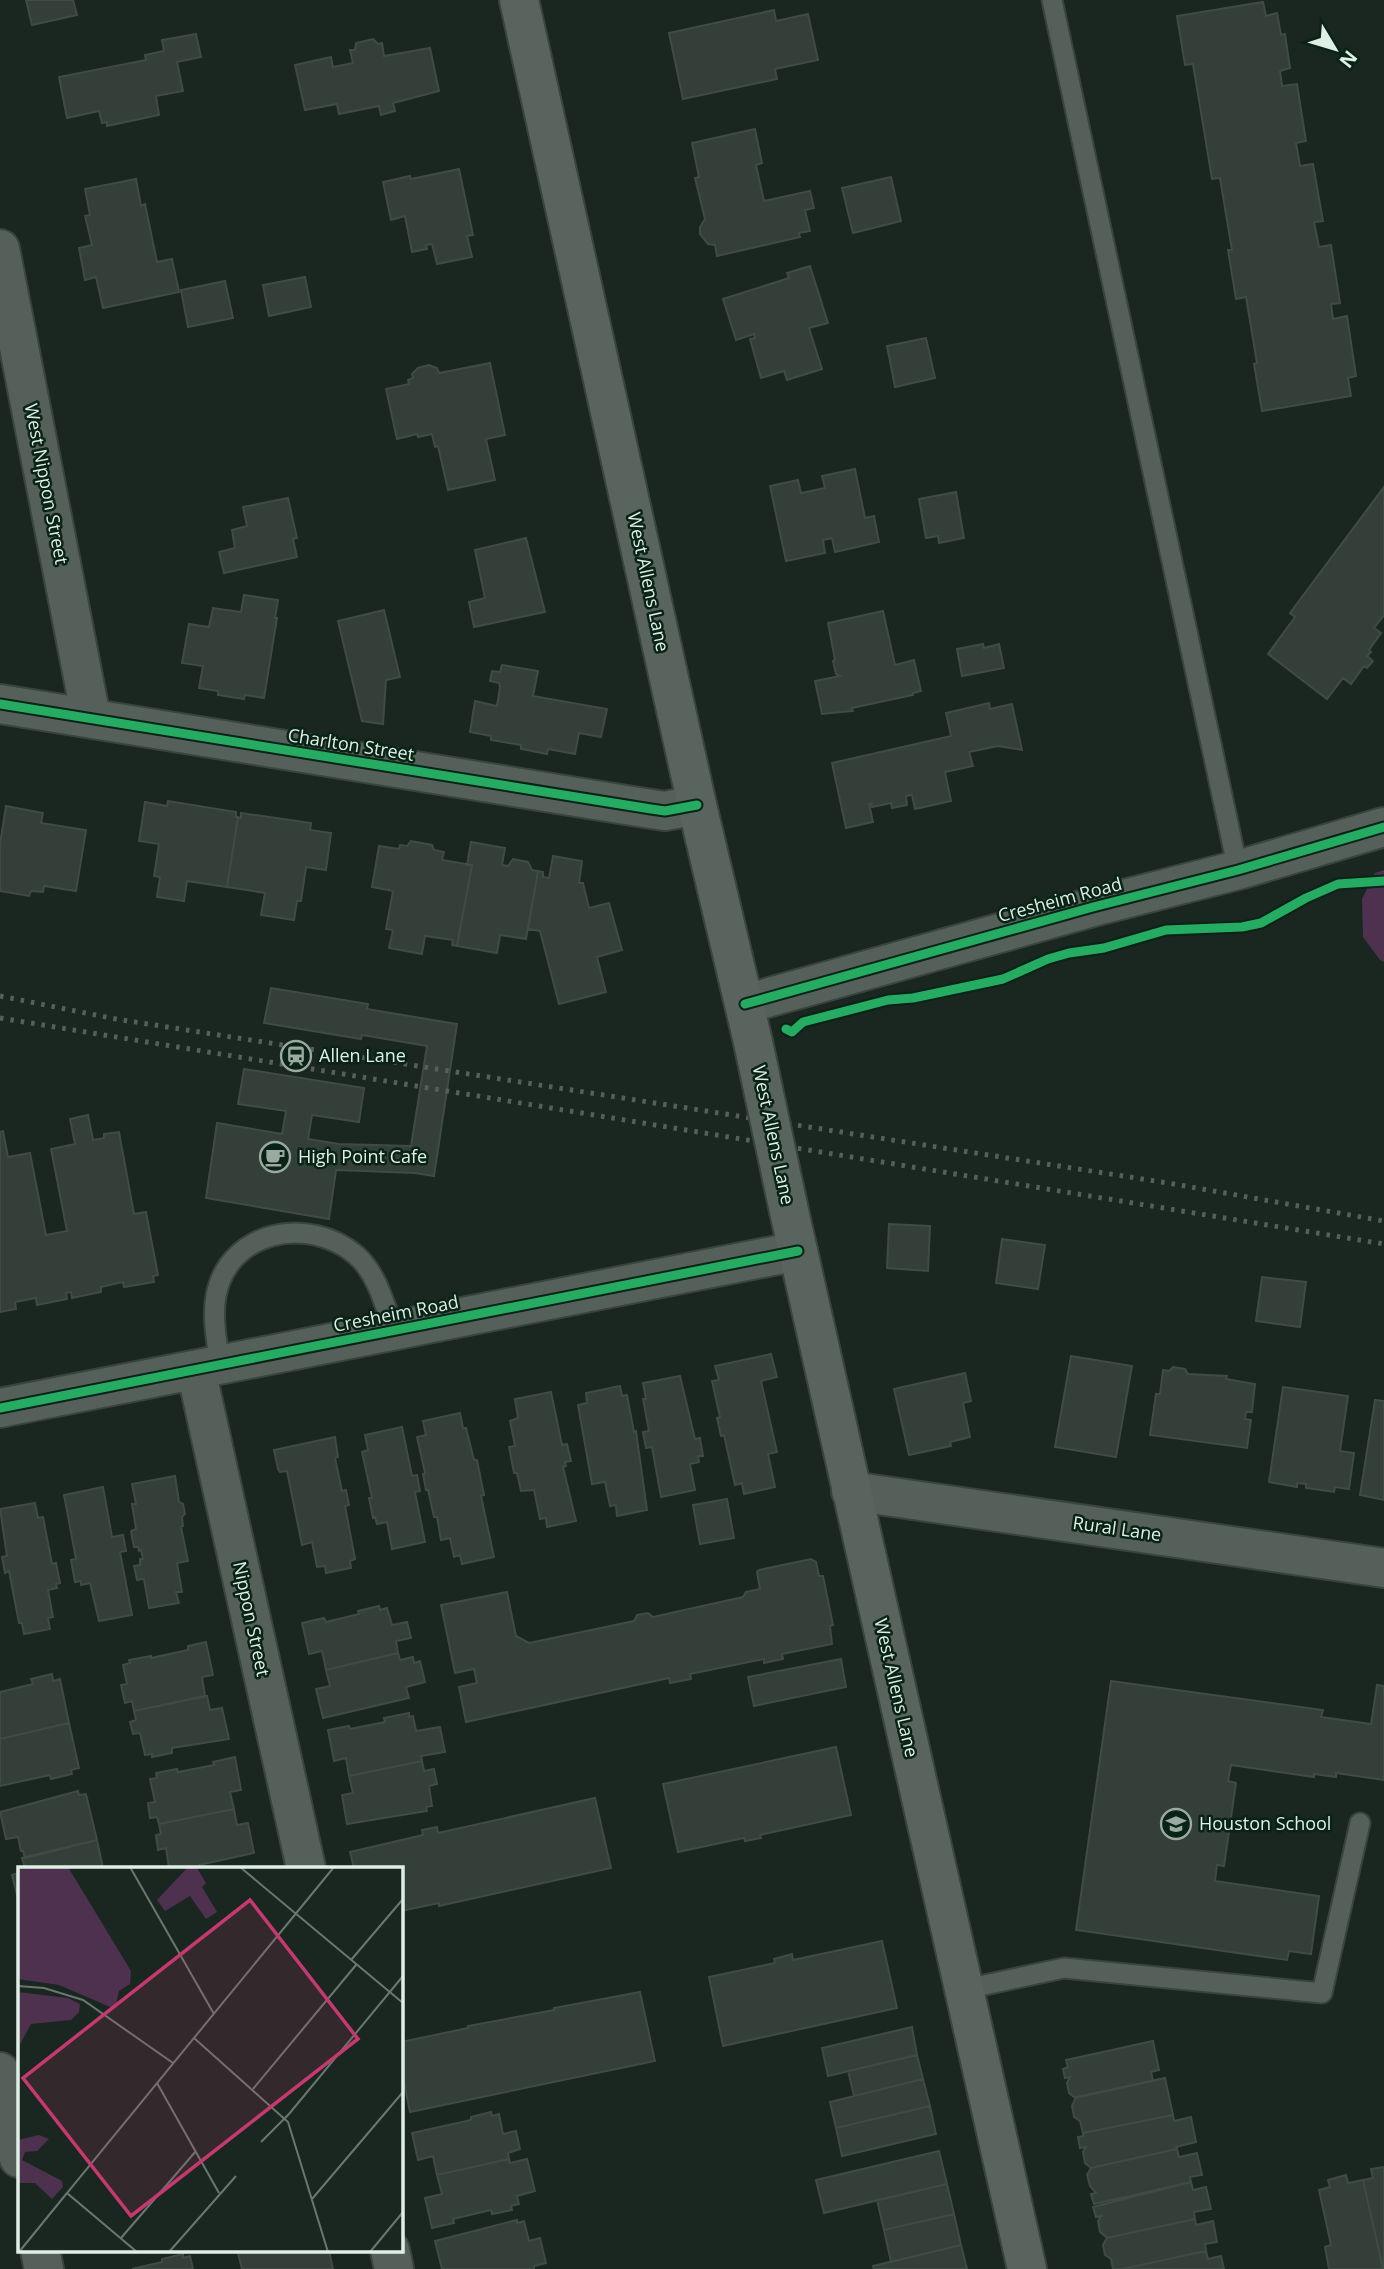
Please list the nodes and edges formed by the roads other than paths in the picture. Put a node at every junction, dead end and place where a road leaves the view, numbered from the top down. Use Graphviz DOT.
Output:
graph roads {
  1 [pos="519,0"];
  2 [pos="1052,0"];
  3 [pos="0,249"];
  4 [pos="0,704"];
  5 [pos="91,718"];
  6 [pos="697,805"];
  7 [pos="1384,827"];
  8 [pos="1238,870"];
  9 [pos="745,1004"];
  10 [pos="798,1251"];
  11 [pos="394,1331"];
  12 [pos="208,1368"];
  13 [pos="0,1408"];
  14 [pos="851,1491"];
  15 [pos="1384,1568"];
  16 [pos="1360,1823"];
  17 [pos="306,1867"];
  18 [pos="966,1989"];
  19 [pos="0,2072"];
  20 [pos="18,2153"];
  21 [pos="1027,2269"];
  1 -- 6 [label="main road, West Allens Lane"];
  2 -- 8 [label="lane"];
  3 -- 5 [label="street, West Nippon Street"];
  4 -- 5 [label="street, Charlton Street"];
  5 -- 6 [label="street, Charlton Street"];
  6 -- 9 [label="main road, West Allens Lane"];
  7 -- 8 [label="street, Cresheim Road"];
  8 -- 9 [label="street, Cresheim Road"];
  9 -- 10 [label="main road, West Allens Lane, bridge"];
  10 -- 11 [label="street, Cresheim Road"];
  10 -- 14 [label="main road, West Allens Lane"];
  11 -- 12 [label="street, Cresheim Road"];
  11 -- 12 [label="lane"];
  12 -- 13 [label="street, Cresheim Road"];
  12 -- 17 [label="street, Nippon Street"];
  14 -- 15 [label="street, Rural Lane"];
  14 -- 18 [label="main road, West Allens Lane"];
  16 -- 18 [label="lane"];
  18 -- 21 [label="main road, West Allens Lane"];
  19 -- 20 [label="street"];
}
